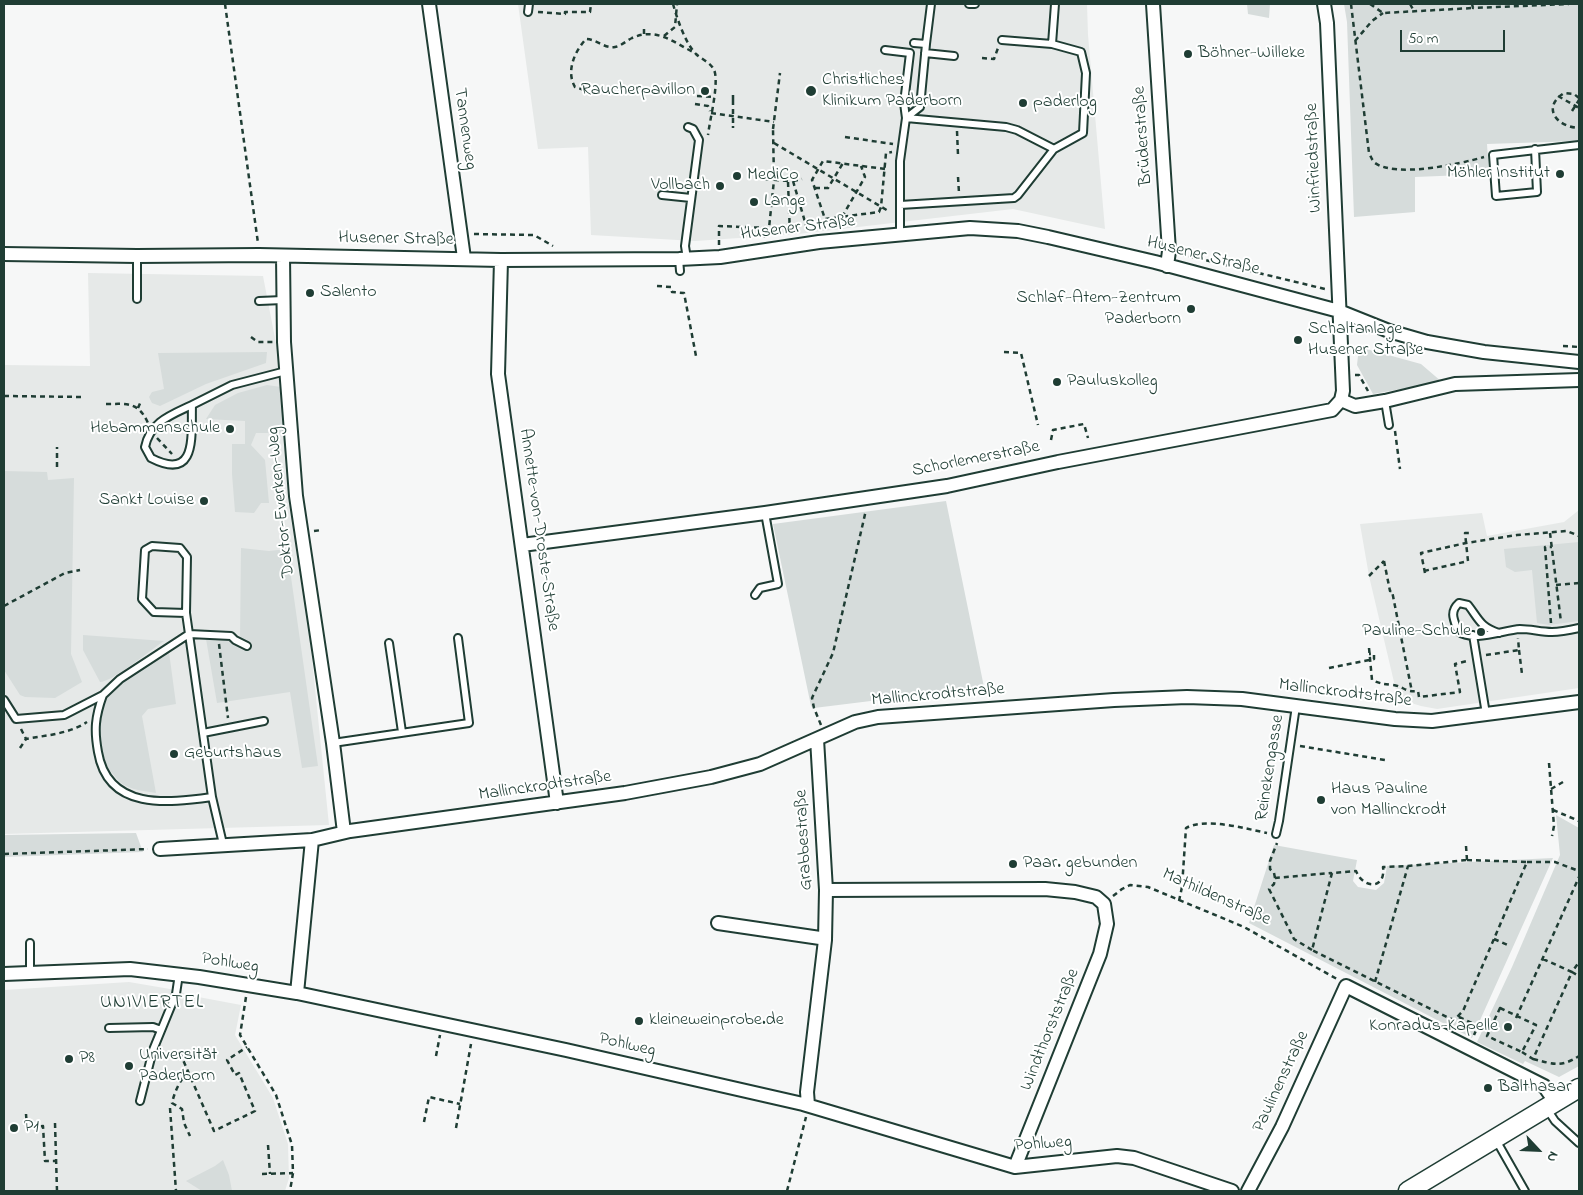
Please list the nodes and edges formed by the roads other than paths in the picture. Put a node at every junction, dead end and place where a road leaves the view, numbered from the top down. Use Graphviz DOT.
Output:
graph roads {
  1 [pos="428,4"];
  2 [pos="529,4"];
  3 [pos="931,4"];
  4 [pos="969,4"];
  5 [pos="975,4"];
  6 [pos="1055,4"];
  7 [pos="1153,4"];
  8 [pos="1324,4"];
  9 [pos="528,12"];
  10 [pos="1002,40"];
  11 [pos="914,43"];
  12 [pos="926,44"];
  13 [pos="1052,44"];
  14 [pos="885,50"];
  15 [pos="925,53"];
  16 [pos="954,56"];
  17 [pos="906,118"];
  18 [pos="688,127"];
  19 [pos="1579,145"];
  20 [pos="1054,149"];
  21 [pos="1535,149"];
  22 [pos="662,195"];
  23 [pos="691,198"];
  24 [pos="900,205"];
  25 [pos="900,234"];
  26 [pos="4,254"];
  27 [pos="137,256"];
  28 [pos="283,256"];
  29 [pos="464,258"];
  30 [pos="501,260"];
  31 [pos="682,263"];
  32 [pos="1167,266"];
  33 [pos="137,299"];
  34 [pos="283,300"];
  35 [pos="259,301"];
  36 [pos="1339,305"];
  37 [pos="1579,362"];
  38 [pos="287,377"];
  39 [pos="1579,380"];
  40 [pos="1341,400"];
  41 [pos="1380,402"];
  42 [pos="192,405"];
  43 [pos="1388,425"];
  44 [pos="765,513"];
  45 [pos="522,545"];
  46 [pos="755,596"];
  47 [pos="186,613"];
  48 [pos="1579,628"];
  49 [pos="1498,633"];
  50 [pos="189,634"];
  51 [pos="1473,635"];
  52 [pos="458,638"];
  53 [pos="389,643"];
  54 [pos="247,646"];
  55 [pos="103,695"];
  56 [pos="4,700"];
  57 [pos="1579,702"];
  58 [pos="1296,706"];
  59 [pos="1486,714"];
  60 [pos="264,721"];
  61 [pos="402,732"];
  62 [pos="203,733"];
  63 [pos="820,737"];
  64 [pos="333,743"];
  65 [pos="212,797"];
  66 [pos="557,803"];
  67 [pos="344,832"];
  68 [pos="1277,837"];
  69 [pos="312,840"];
  70 [pos="223,844"];
  71 [pos="160,849"];
  72 [pos="826,890"];
  73 [pos="718,923"];
  74 [pos="825,940"];
  75 [pos="30,943"];
  76 [pos="30,973"];
  77 [pos="4,974"];
  78 [pos="179,974"];
  79 [pos="297,993"];
  80 [pos="109,1028"];
  81 [pos="161,1030"];
  82 [pos="1579,1088"];
  83 [pos="140,1101"];
  84 [pos="808,1106"];
  85 [pos="1552,1106"];
  86 [pos="1496,1139"];
  87 [pos="1579,1143"];
  88 [pos="1015,1167"];
  89 [pos="1232,1191"];
  90 [pos="1248,1191"];
  91 [pos="1408,1191"];
  92 [pos="1525,1191"];
  1 -- 29 [label="street, Tannenweg"];
  2 -- 9 [label="lane"];
  3 -- 12 [label="lane"];
  4 -- 5 [label="lane"];
  6 -- 13 [label="lane"];
  7 -- 32 [label="street, Brüderstraße"];
  8 -- 36 [label="street, Winfriedstraße"];
  10 -- 13 [label="lane"];
  11 -- 12 [label="lane"];
  12 -- 15 [label="lane"];
  13 -- 20 [label="lane"];
  14 -- 17 [label="lane"];
  15 -- 16 [label="lane"];
  15 -- 17 [label="lane"];
  17 -- 20 [label="lane"];
  17 -- 24 [label="lane"];
  18 -- 23 [label="lane"];
  19 -- 21 [label="lane"];
  20 -- 24 [label="lane"];
  21 -- 21 [label="lane"];
  22 -- 23 [label="lane"];
  23 -- 31 [label="lane"];
  24 -- 25 [label="lane"];
  25 -- 31 [label="street, Husener Straße"];
  25 -- 32 [label="street, Husener Straße"];
  26 -- 27 [label="street, Husener Straße"];
  27 -- 28 [label="street, Husener Straße"];
  27 -- 33 [label="lane"];
  28 -- 29 [label="street, Husener Straße"];
  28 -- 34 [label="street, Doktor-Everken-Weg"];
  29 -- 30 [label="street, Husener Straße"];
  30 -- 31 [label="street, Husener Straße"];
  30 -- 45 [label="street, Annette-von-Droste-Straße"];
  32 -- 36 [label="street, Husener Straße"];
  34 -- 35 [label="lane"];
  34 -- 38 [label="street, Doktor-Everken-Weg"];
  36 -- 37 [label="street, Husener Straße"];
  36 -- 40 [label="street"];
  38 -- 42 [label="lane"];
  38 -- 64 [label="street, Doktor-Everken-Weg"];
  39 -- 41 [label="street"];
  40 -- 41 [label="street"];
  40 -- 44 [label="street, Schorlemerstraße"];
  41 -- 43 [label="lane"];
  42 -- 42 [label="lane"];
  44 -- 45 [label="street, Schorlemerstraße"];
  44 -- 46 [label="lane"];
  45 -- 66 [label="street, Annette-von-Droste-Straße"];
  47 -- 47 [label="lane"];
  47 -- 50 [label="lane"];
  48 -- 49 [label="lane"];
  49 -- 51 [label="lane"];
  49 -- 51 [label="lane"];
  50 -- 54 [label="lane"];
  50 -- 55 [label="lane"];
  50 -- 62 [label="lane"];
  51 -- 59 [label="lane"];
  52 -- 61 [label="lane"];
  53 -- 61 [label="lane"];
  55 -- 56 [label="lane"];
  55 -- 65 [label="lane"];
  57 -- 59 [label="street, Mallinckrodtstraße"];
  58 -- 59 [label="street, Mallinckrodtstraße"];
  58 -- 63 [label="street, Mallinckrodtstraße"];
  58 -- 68 [label="lane, Reinekengasse"];
  60 -- 62 [label="lane"];
  61 -- 64 [label="lane"];
  62 -- 65 [label="lane"];
  63 -- 66 [label="street, Mallinckrodtstraße"];
  63 -- 72 [label="street, Grabbestraße"];
  64 -- 67 [label="street, Doktor-Everken-Weg"];
  65 -- 70 [label="lane"];
  66 -- 67 [label="street, Mallinckrodtstraße"];
  67 -- 69 [label="street, Mallinckrodtstraße"];
  69 -- 70 [label="street, Mallinckrodtstraße"];
  69 -- 79 [label="street"];
  70 -- 71 [label="street, Mallinckrodtstraße"];
  72 -- 74 [label="street, Grabbestraße"];
  72 -- 88 [label="street, Windthorststraße"];
  73 -- 74 [label="street"];
  74 -- 84 [label="street, Grabbestraße"];
  75 -- 76 [label="lane"];
  76 -- 77 [label="street, Pohlweg"];
  76 -- 78 [label="street, Pohlweg"];
  78 -- 79 [label="street, Pohlweg"];
  78 -- 81 [label="lane"];
  79 -- 84 [label="street, Pohlweg"];
  80 -- 81 [label="lane"];
  81 -- 83 [label="lane"];
  82 -- 85 [label="main road"];
  84 -- 88 [label="street, Pohlweg"];
  85 -- 86 [label="main road"];
  85 -- 87 [label="lane"];
  85 -- 90 [label="street, Paulinenstraße"];
  86 -- 91 [label="main road"];
  86 -- 92 [label="lane"];
  88 -- 89 [label="street, Pohlweg"];
}
